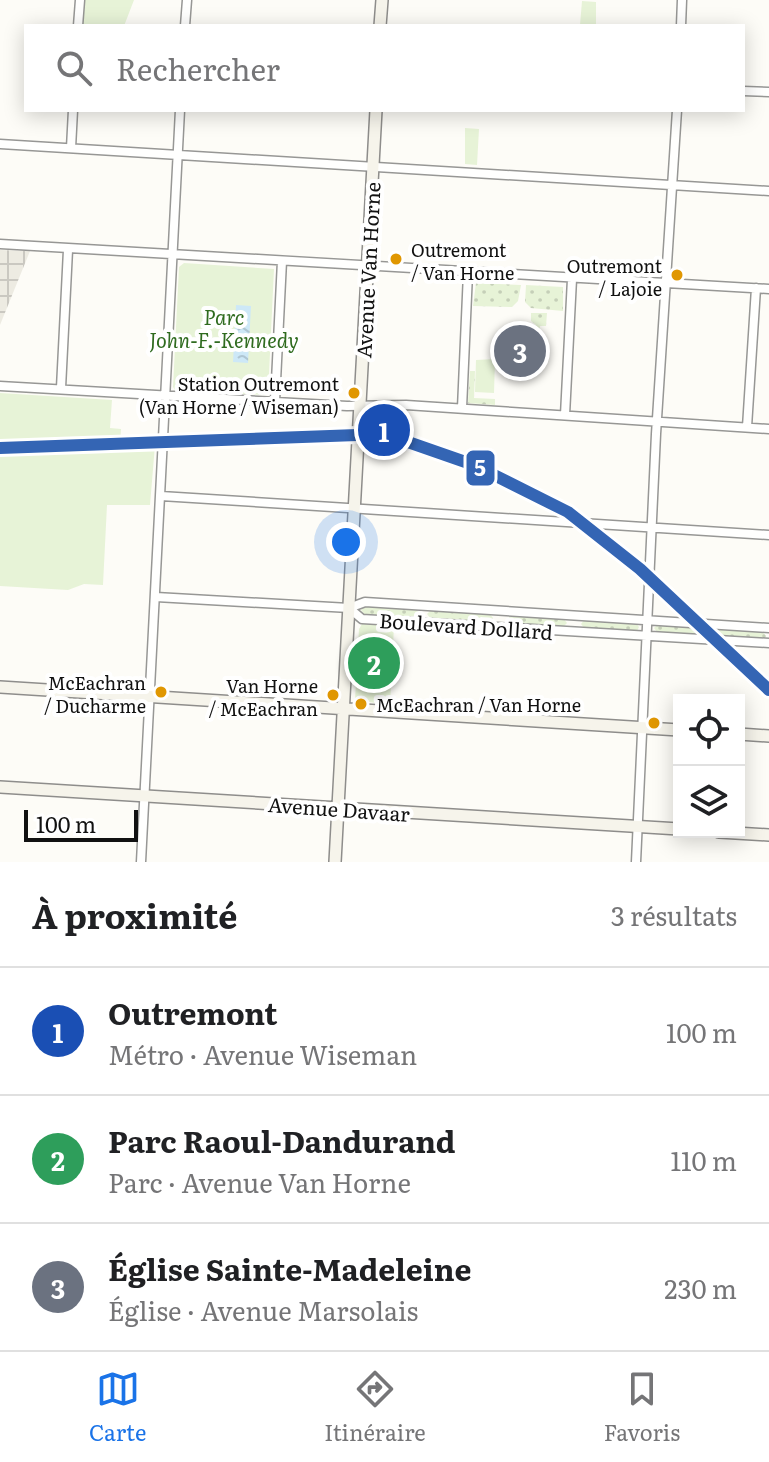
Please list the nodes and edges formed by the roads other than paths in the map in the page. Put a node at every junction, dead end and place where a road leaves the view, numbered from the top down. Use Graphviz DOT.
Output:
graph roads {
  1 [pos="80,0"];
  2 [pos="187,0"];
  3 [pos="382,0"];
  4 [pos="682,0"];
  5 [pos="78,24"];
  6 [pos="185,24"];
  7 [pos="380,24"];
  8 [pos="681,24"];
  9 [pos="745,91"];
  10 [pos="769,92"];
  11 [pos="73,112"];
  12 [pos="180,112"];
  13 [pos="376,112"];
  14 [pos="677,112"];
  15 [pos="0,144"];
  16 [pos="71,148"];
  17 [pos="178,155"];
  18 [pos="372,168"];
  19 [pos="672,185"];
  20 [pos="769,191"];
  21 [pos="0,244"];
  22 [pos="68,250"];
  23 [pos="174,254"];
  24 [pos="282,261"];
  25 [pos="367,266"];
  26 [pos="468,273"];
  27 [pos="572,279"];
  28 [pos="666,283"];
  29 [pos="756,288"];
  30 [pos="769,289"];
  31 [pos="0,386"];
  32 [pos="61,388"];
  33 [pos="167,394"];
  34 [pos="275,401"];
  35 [pos="360,406"];
  36 [pos="462,408"];
  37 [pos="565,415"];
  38 [pos="657,421"];
  39 [pos="747,427"];
  40 [pos="769,429"];
  41 [pos="161,496"];
  42 [pos="355,509"];
  43 [pos="652,528"];
  44 [pos="769,535"];
  45 [pos="156,597"];
  46 [pos="349,608"];
  47 [pos="648,620"];
  48 [pos="769,628"];
  49 [pos="647,636"];
  50 [pos="769,643"];
  51 [pos="0,687"];
  52 [pos="150,697"];
  53 [pos="344,709"];
  54 [pos="643,728"];
  55 [pos="673,730"];
  56 [pos="745,734"];
  57 [pos="769,736"];
  58 [pos="0,787"];
  59 [pos="144,796"];
  60 [pos="338,809"];
  61 [pos="638,827"];
  62 [pos="673,829"];
  63 [pos="745,834"];
  64 [pos="769,835"];
  65 [pos="141,862"];
  66 [pos="335,862"];
  67 [pos="636,862"];
  1 -- 5 [label="street"];
  2 -- 6 [label="street"];
  3 -- 7 [label="street"];
  4 -- 8 [label="street"];
  9 -- 10 [label="street"];
  11 -- 16 [label="street"];
  12 -- 17 [label="street"];
  13 -- 18 [label="street, Avenue Van Horne"];
  14 -- 19 [label="street"];
  15 -- 16 [label="street"];
  16 -- 17 [label="street"];
  17 -- 18 [label="street"];
  17 -- 23 [label="street"];
  18 -- 19 [label="street"];
  18 -- 25 [label="street, Avenue Van Horne"];
  19 -- 20 [label="street"];
  19 -- 28 [label="street"];
  21 -- 22 [label="street"];
  22 -- 23 [label="street"];
  22 -- 32 [label="street"];
  23 -- 24 [label="street"];
  23 -- 33 [label="street"];
  24 -- 25 [label="street"];
  24 -- 34 [label="street"];
  25 -- 26 [label="street"];
  25 -- 35 [label="street, Avenue Van Horne"];
  26 -- 27 [label="street"];
  26 -- 36 [label="street"];
  27 -- 28 [label="street"];
  27 -- 37 [label="street"];
  28 -- 29 [label="street"];
  28 -- 38 [label="street"];
  29 -- 30 [label="street"];
  29 -- 39 [label="street"];
  31 -- 32 [label="street"];
  32 -- 33 [label="street"];
  33 -- 34 [label="street"];
  33 -- 41 [label="street"];
  34 -- 35 [label="street"];
  35 -- 36 [label="street"];
  35 -- 42 [label="street, Avenue Van Horne"];
  36 -- 37 [label="street"];
  37 -- 38 [label="street"];
  38 -- 39 [label="street"];
  38 -- 43 [label="street"];
  39 -- 40 [label="street"];
  41 -- 42 [label="street"];
  41 -- 45 [label="street"];
  42 -- 43 [label="street"];
  42 -- 46 [label="street, Avenue Van Horne"];
  43 -- 44 [label="street"];
  43 -- 47 [label="street"];
  45 -- 46 [label="street"];
  45 -- 52 [label="street"];
  46 -- 47 [label="street, Boulevard Dollard"];
  46 -- 49 [label="street, Boulevard Dollard"];
  46 -- 53 [label="street, Avenue Van Horne"];
  47 -- 48 [label="street, Boulevard Dollard"];
  47 -- 49 [label="street"];
  49 -- 50 [label="street, Boulevard Dollard"];
  49 -- 54 [label="street"];
  51 -- 52 [label="street"];
  52 -- 53 [label="street"];
  52 -- 59 [label="street"];
  53 -- 54 [label="street"];
  53 -- 60 [label="street, Avenue Van Horne"];
  54 -- 55 [label="street"];
  54 -- 61 [label="street"];
  56 -- 57 [label="street"];
  58 -- 59 [label="street, Avenue Davaar"];
  59 -- 60 [label="street, Avenue Davaar"];
  59 -- 65 [label="street"];
  60 -- 61 [label="street, Avenue Davaar"];
  60 -- 66 [label="street, Avenue Van Horne"];
  61 -- 62 [label="street, Avenue Davaar"];
  61 -- 67 [label="street"];
  63 -- 64 [label="street"];
}
